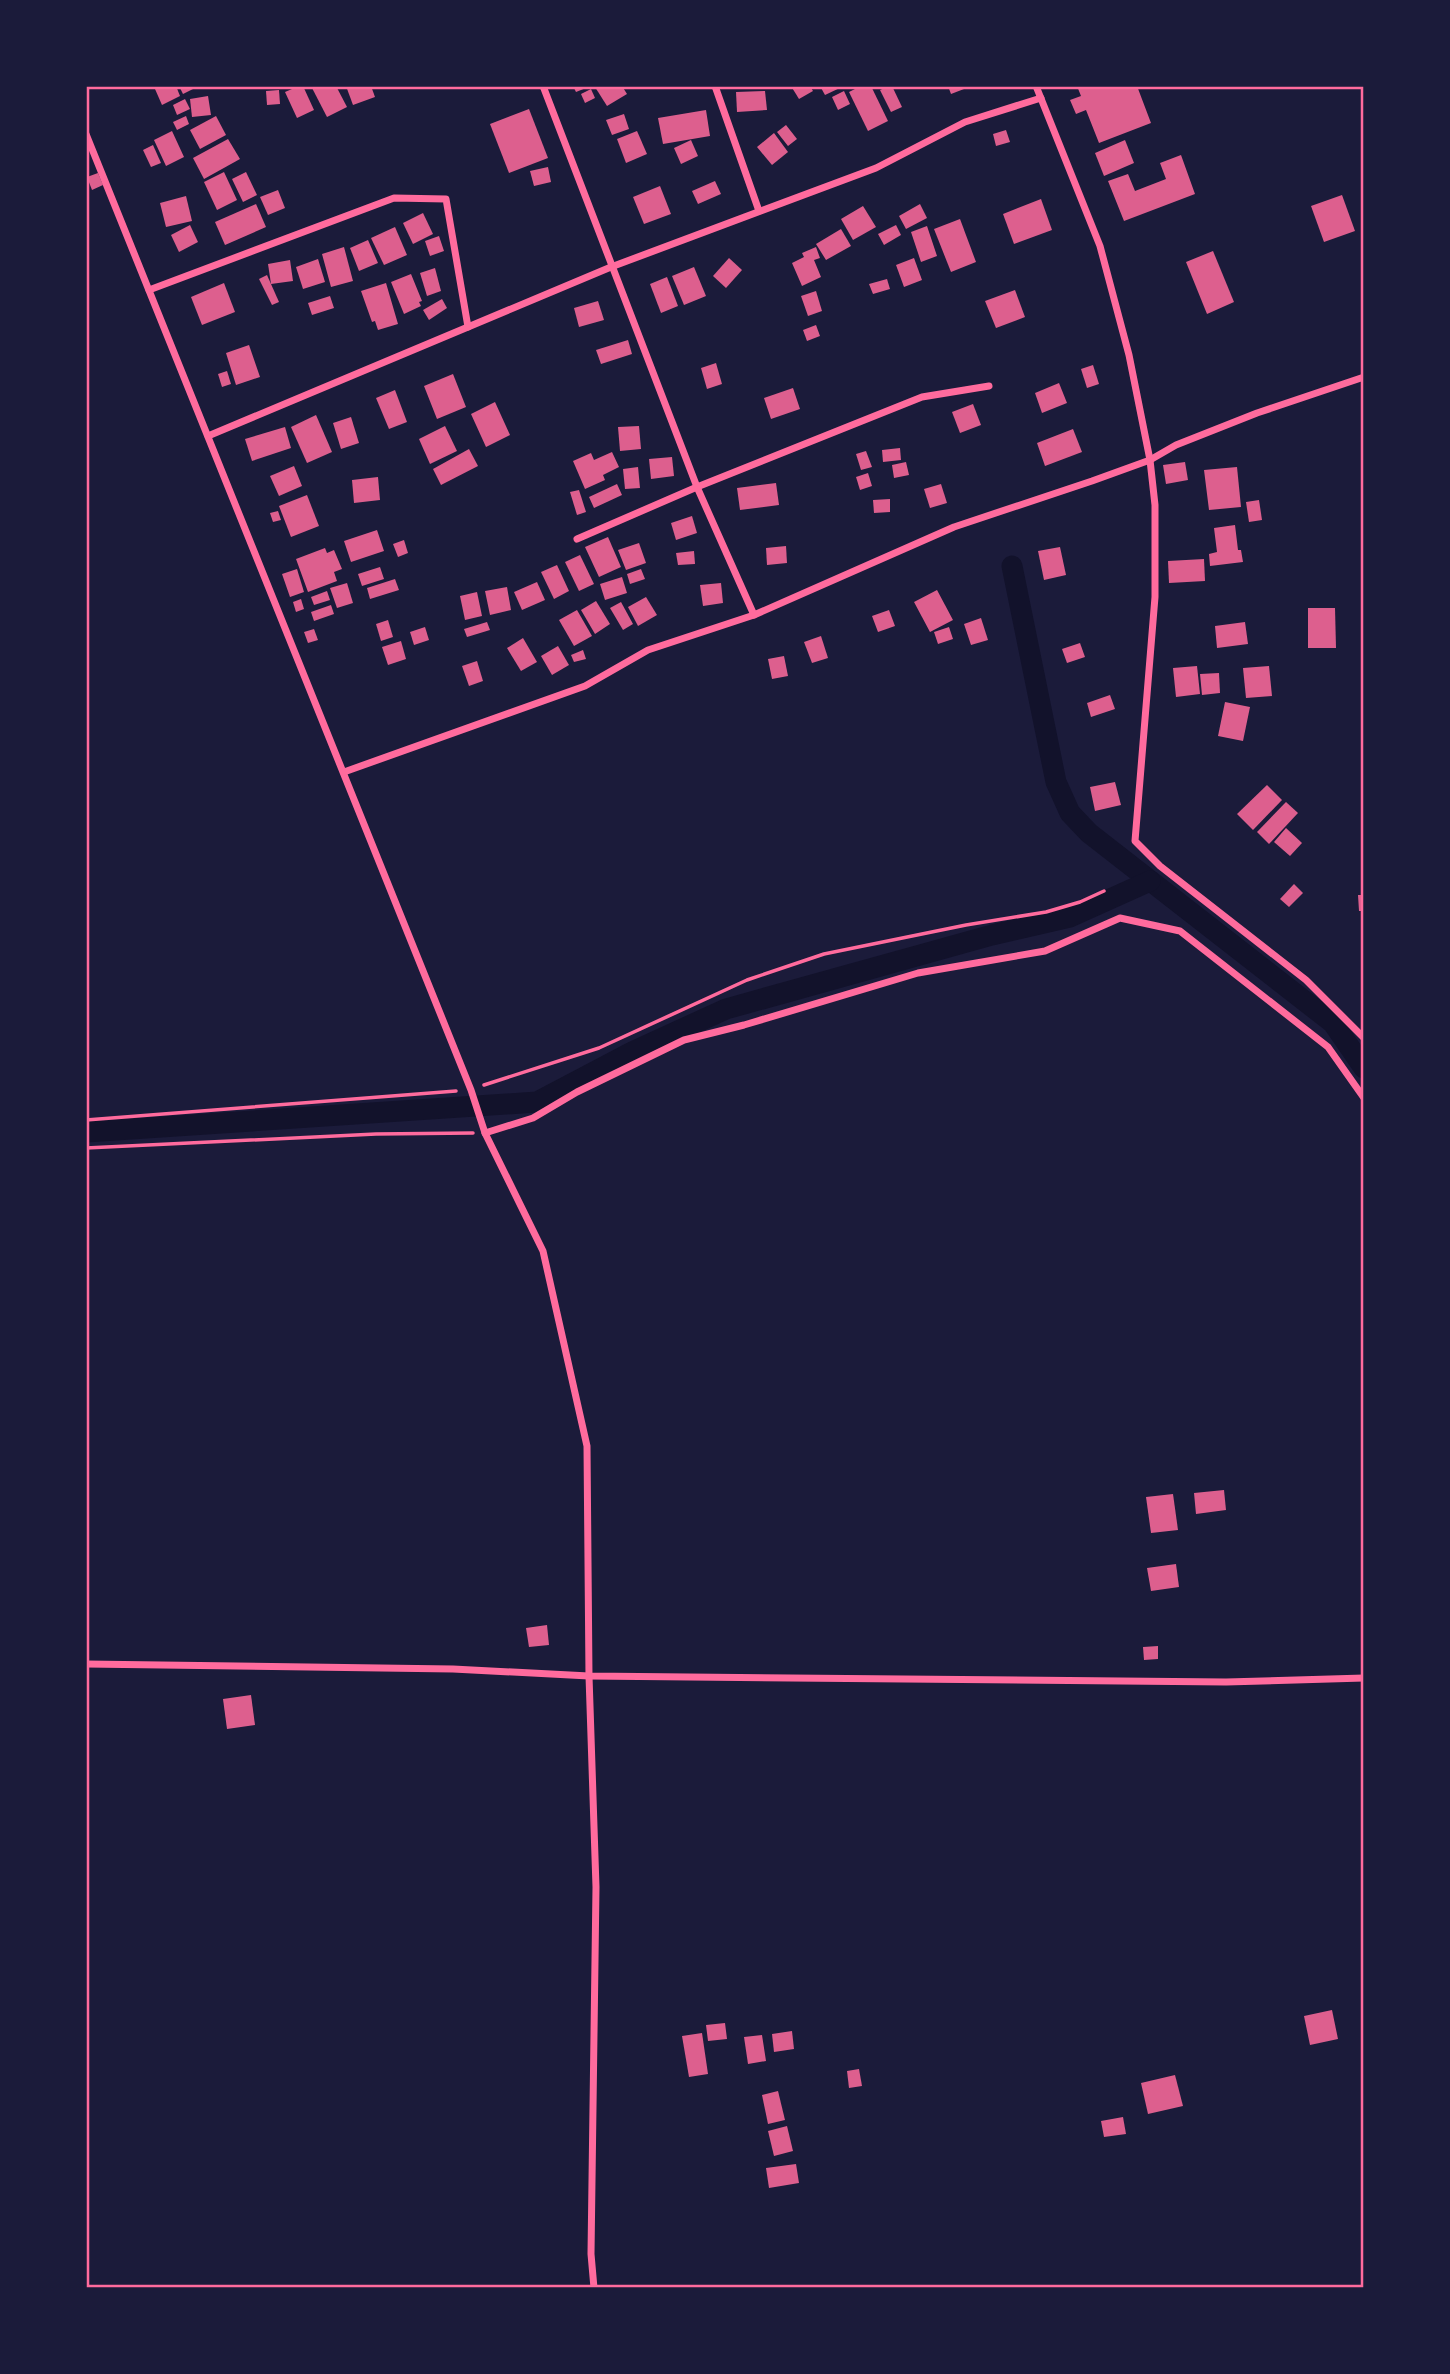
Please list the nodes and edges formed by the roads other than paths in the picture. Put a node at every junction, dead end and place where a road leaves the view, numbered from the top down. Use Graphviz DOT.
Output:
graph roads {
  1 [pos="543,86"];
  2 [pos="715,86"];
  3 [pos="1036,86"];
  4 [pos="1041,98"];
  5 [pos="86,134"];
  6 [pos="759,211"];
  7 [pos="611,267"];
  8 [pos="149,290"];
  9 [pos="468,327"];
  10 [pos="1364,377"];
  11 [pos="989,386"];
  12 [pos="208,436"];
  13 [pos="1150,460"];
  14 [pos="697,487"];
  15 [pos="577,539"];
  16 [pos="754,615"];
  17 [pos="344,772"];
  18 [pos="1364,1038"];
  19 [pos="1364,1098"];
  20 [pos="485,1133"];
  21 [pos="86,1664"];
  22 [pos="589,1676"];
  23 [pos="1364,1678"];
  24 [pos="594,2288"];
  1 -- 7 [label="street"];
  2 -- 6 [label="street"];
  3 -- 4 [label="street"];
  4 -- 6 [label="street"];
  4 -- 13 [label="street"];
  5 -- 8 [label="street"];
  6 -- 7 [label="street"];
  7 -- 9 [label="street"];
  7 -- 14 [label="street"];
  8 -- 9 [label="street"];
  8 -- 12 [label="street"];
  9 -- 12 [label="street"];
  10 -- 13 [label="street"];
  11 -- 14 [label="street"];
  12 -- 17 [label="street"];
  13 -- 16 [label="street"];
  13 -- 18 [label="street"];
  14 -- 15 [label="street"];
  14 -- 16 [label="street"];
  16 -- 17 [label="street"];
  17 -- 20 [label="street"];
  19 -- 20 [label="street"];
  20 -- 22 [label="street"];
  21 -- 22 [label="street"];
  22 -- 23 [label="street"];
  22 -- 24 [label="street"];
}
